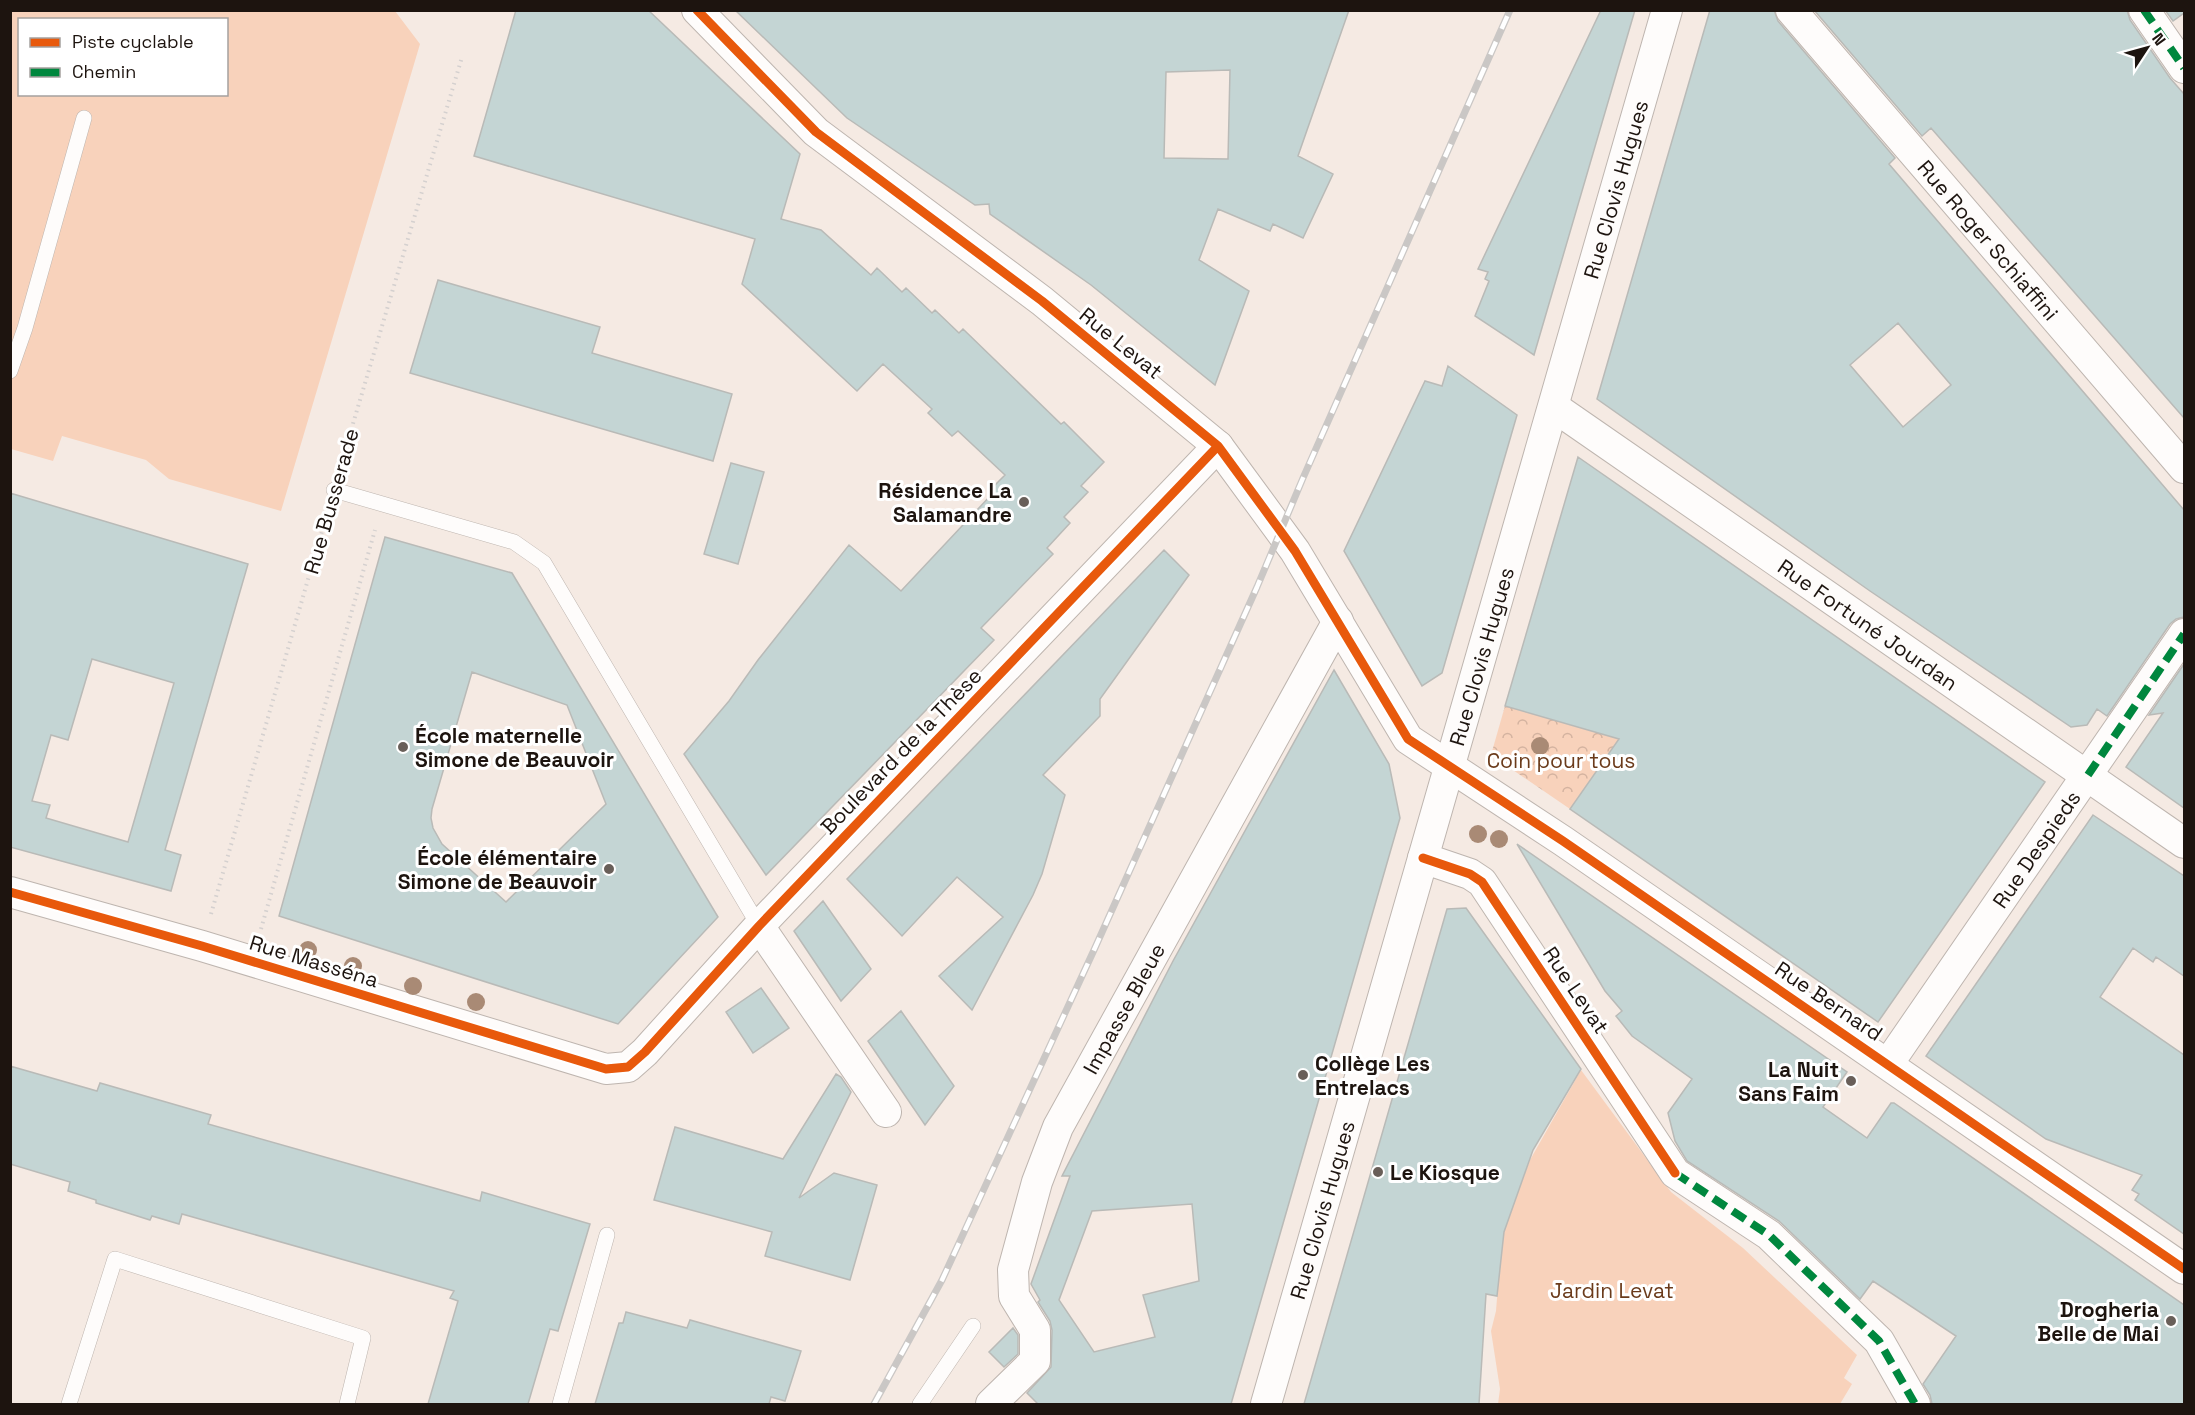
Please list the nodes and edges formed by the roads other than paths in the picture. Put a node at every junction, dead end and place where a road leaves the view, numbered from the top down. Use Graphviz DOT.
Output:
graph roads {
  1 [pos="696,10"];
  2 [pos="1667,10"];
  3 [pos="1791,10"];
  4 [pos="2144,10"];
  5 [pos="2184,68"];
  6 [pos="84,118"];
  7 [pos="10,370"];
  8 [pos="1554,407"];
  9 [pos="1218,446"];
  10 [pos="2184,468"];
  11 [pos="334,490"];
  12 [pos="1338,621"];
  13 [pos="2184,634"];
  14 [pos="1450,767"];
  15 [pos="2088,775"];
  16 [pos="2184,843"];
  17 [pos="1423,858"];
  18 [pos="10,892"];
  19 [pos="759,926"];
  20 [pos="1888,1064"];
  21 [pos="606,1069"];
  22 [pos="886,1112"];
  23 [pos="607,1235"];
  24 [pos="2184,1269"];
  25 [pos="973,1326"];
  26 [pos="69,1404"];
  27 [pos="347,1404"];
  28 [pos="561,1404"];
  29 [pos="920,1404"];
  30 [pos="991,1404"];
  31 [pos="1266,1404"];
  32 [pos="1915,1404"];
  1 -- 9 [label="street, Rue Levat"];
  2 -- 8 [label="street, Rue Clovis Hugues"];
  3 -- 10 [label="street, Rue Roger Schiaffini"];
  4 -- 5 [label="street"];
  6 -- 7 [label="lane"];
  8 -- 14 [label="street, Rue Clovis Hugues"];
  8 -- 15 [label="street, Rue Fortuné Jourdan"];
  9 -- 12 [label="street, Rue Levat"];
  9 -- 19 [label="street, Boulevard de la Thèse"];
  11 -- 19 [label="lane"];
  12 -- 14 [label="street, Rue Levat"];
  12 -- 30 [label="street, Impasse Bleue"];
  13 -- 15 [label="street, Rue Despieds"];
  14 -- 17 [label="street, Rue Clovis Hugues"];
  14 -- 20 [label="street, Rue Bernard"];
  15 -- 16 [label="street, Rue Fortuné Jourdan"];
  15 -- 20 [label="street, Rue Despieds"];
  17 -- 31 [label="street, Rue Clovis Hugues"];
  17 -- 32 [label="street, Rue Levat"];
  18 -- 21 [label="street, Rue Masséna"];
  19 -- 21 [label="street, Boulevard de la Thèse"];
  19 -- 22 [label="street"];
  20 -- 24 [label="street, Rue Bernard"];
  23 -- 28 [label="lane"];
  25 -- 29 [label="lane"];
  26 -- 27 [label="lane"];
}
